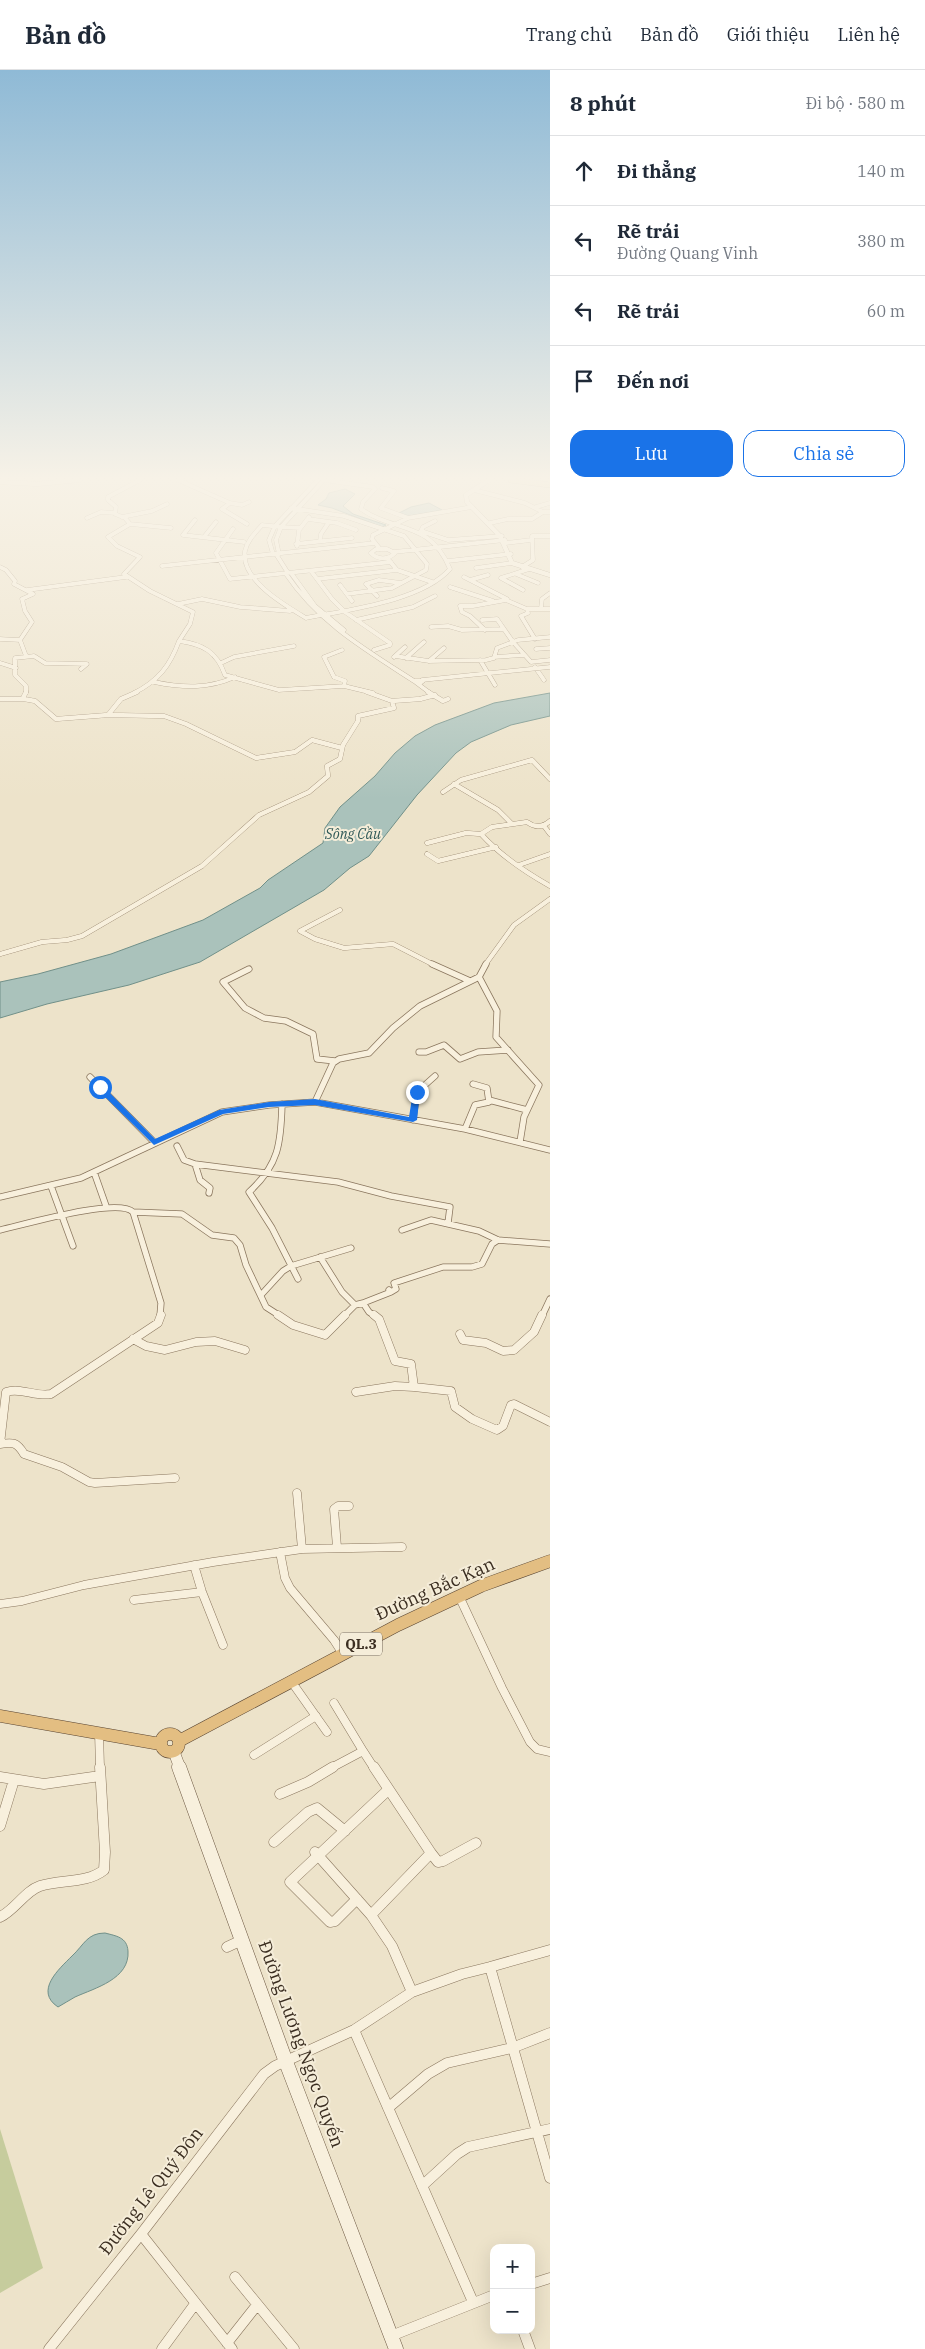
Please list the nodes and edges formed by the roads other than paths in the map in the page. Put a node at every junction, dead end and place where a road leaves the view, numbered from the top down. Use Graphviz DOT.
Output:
graph roads {
  1 [pos="19,586"];
  2 [pos="45,586"];
  3 [pos="144,586"];
  4 [pos="262,586"];
  5 [pos="294,586"];
  6 [pos="298,586"];
  7 [pos="323,586"];
  8 [pos="341,586"];
  9 [pos="368,586"];
  10 [pos="394,586"];
  11 [pos="424,586"];
  12 [pos="482,586"];
  13 [pos="516,586"];
  14 [pos="450,587"];
  15 [pos="27,590"];
  16 [pos="523,590"];
  17 [pos="372,591"];
  18 [pos="550,593"];
  19 [pos="347,594"];
  20 [pos="377,596"];
  21 [pos="435,596"];
  22 [pos="397,600"];
  23 [pos="508,600"];
  24 [pos="352,601"];
  25 [pos="494,601"];
  26 [pos="178,604"];
  27 [pos="413,607"];
  28 [pos="541,608"];
  29 [pos="527,609"];
  30 [pos="550,609"];
  31 [pos="290,611"];
  32 [pos="345,612"];
  33 [pos="325,616"];
  34 [pos="319,617"];
  35 [pos="356,620"];
  36 [pos="482,620"];
  37 [pos="431,627"];
  38 [pos="503,629"];
  39 [pos="485,630"];
  40 [pos="550,637"];
  41 [pos="0,639"];
  42 [pos="535,639"];
  43 [pos="20,640"];
  44 [pos="179,641"];
  45 [pos="424,642"];
  46 [pos="513,642"];
  47 [pos="294,646"];
  48 [pos="405,648"];
  49 [pos="444,648"];
  50 [pos="550,648"];
  51 [pos="536,649"];
  52 [pos="342,650"];
  53 [pos="374,650"];
  54 [pos="525,655"];
  55 [pos="26,656"];
  56 [pos="494,657"];
  57 [pos="406,658"];
  58 [pos="480,660"];
  59 [pos="550,660"];
  60 [pos="429,661"];
  61 [pos="0,663"];
  62 [pos="221,663"];
  63 [pos="16,668"];
  64 [pos="536,668"];
  65 [pos="81,669"];
  66 [pos="550,669"];
  67 [pos="488,675"];
  68 [pos="235,678"];
  69 [pos="544,680"];
  70 [pos="154,682"];
  71 [pos="420,682"];
  72 [pos="495,685"];
  73 [pos="344,686"];
  74 [pos="435,695"];
  75 [pos="22,698"];
  76 [pos="0,699"];
  77 [pos="392,701"];
  78 [pos="108,715"];
  79 [pos="342,748"];
  80 [pos="550,779"];
  81 [pos="454,784"];
  82 [pos="443,792"];
  83 [pos="550,821"];
  84 [pos="511,823"];
  85 [pos="544,826"];
  86 [pos="481,834"];
  87 [pos="550,834"];
  88 [pos="427,844"];
  89 [pos="496,847"];
  90 [pos="427,854"];
  91 [pos="550,854"];
  92 [pos="520,865"];
  93 [pos="550,886"];
  94 [pos="550,899"];
  95 [pos="340,910"];
  96 [pos="0,954"];
  97 [pos="249,969"];
  98 [pos="479,977"];
  99 [pos="470,981"];
  100 [pos="508,1050"];
  101 [pos="419,1052"];
  102 [pos="336,1060"];
  103 [pos="435,1076"];
  104 [pos="90,1077"];
  105 [pos="473,1084"];
  106 [pos="488,1100"];
  107 [pos="315,1102"];
  108 [pos="282,1104"];
  109 [pos="527,1110"];
  110 [pos="413,1120"];
  111 [pos="466,1129"];
  112 [pos="154,1142"];
  113 [pos="520,1142"];
  114 [pos="177,1146"];
  115 [pos="550,1150"];
  116 [pos="195,1164"];
  117 [pos="94,1172"];
  118 [pos="268,1174"];
  119 [pos="51,1186"];
  120 [pos="209,1194"];
  121 [pos="0,1197"];
  122 [pos="106,1206"];
  123 [pos="132,1212"];
  124 [pos="61,1216"];
  125 [pos="448,1223"];
  126 [pos="0,1230"];
  127 [pos="402,1230"];
  128 [pos="498,1240"];
  129 [pos="550,1244"];
  130 [pos="73,1246"];
  131 [pos="351,1248"];
  132 [pos="320,1257"];
  133 [pos="291,1266"];
  134 [pos="298,1280"];
  135 [pos="261,1295"];
  136 [pos="550,1299"];
  137 [pos="363,1303"];
  138 [pos="355,1305"];
  139 [pos="460,1334"];
  140 [pos="133,1339"];
  141 [pos="245,1350"];
  142 [pos="414,1387"];
  143 [pos="356,1392"];
  144 [pos="550,1422"];
  145 [pos="0,1444"];
  146 [pos="175,1478"];
  147 [pos="297,1492"];
  148 [pos="349,1506"];
  149 [pos="337,1547"];
  150 [pos="402,1547"];
  151 [pos="302,1549"];
  152 [pos="280,1552"];
  153 [pos="550,1561"];
  154 [pos="194,1565"];
  155 [pos="202,1592"];
  156 [pos="459,1596"];
  157 [pos="134,1600"];
  158 [pos="0,1604"];
  159 [pos="223,1645"];
  160 [pos="343,1654"];
  161 [pos="291,1681"];
  162 [pos="334,1703"];
  163 [pos="0,1716"];
  164 [pos="316,1716"];
  165 [pos="99,1732"];
  166 [pos="327,1732"];
  167 [pos="176,1746"];
  168 [pos="363,1751"];
  169 [pos="550,1752"];
  170 [pos="254,1755"];
  171 [pos="100,1776"];
  172 [pos="0,1777"];
  173 [pos="14,1780"];
  174 [pos="388,1790"];
  175 [pos="280,1794"];
  176 [pos="0,1826"];
  177 [pos="345,1831"];
  178 [pos="274,1842"];
  179 [pos="476,1843"];
  180 [pos="431,1853"];
  181 [pos="316,1854"];
  182 [pos="356,1899"];
  183 [pos="371,1915"];
  184 [pos="0,1917"];
  185 [pos="242,1940"];
  186 [pos="227,1947"];
  187 [pos="550,1950"];
  188 [pos="490,1966"];
  189 [pos="412,1992"];
  190 [pos="354,2030"];
  191 [pos="550,2033"];
  192 [pos="512,2048"];
  193 [pos="286,2062"];
  194 [pos="388,2108"];
  195 [pos="550,2129"];
  196 [pos="536,2132"];
  197 [pos="550,2178"];
  198 [pos="422,2186"];
  199 [pos="141,2234"];
  200 [pos="234,2276"];
  201 [pos="550,2278"];
  202 [pos="535,2283"];
  203 [pos="490,2297"];
  204 [pos="473,2302"];
  205 [pos="195,2304"];
  206 [pos="257,2305"];
  207 [pos="524,2334"];
  208 [pos="391,2336"];
  209 [pos="230,2346"];
  210 [pos="49,2349"];
  211 [pos="162,2349"];
  212 [pos="294,2349"];
  213 [pos="396,2349"];
  214 [pos="530,2349"];
  1 -- 15 [label="street"];
  2 -- 15 [label="street"];
  3 -- 26 [label="street"];
  4 -- 34 [label="street"];
  5 -- 34 [label="street"];
  6 -- 33 [label="street"];
  7 -- 32 [label="street"];
  8 -- 19 [label="street"];
  9 -- 17 [label="street"];
  10 -- 17 [label="street"];
  11 -- 22 [label="street"];
  12 -- 23 [label="street"];
  13 -- 16 [label="street"];
  14 -- 25 [label="street"];
  15 -- 43 [label="street"];
  17 -- 19 [label="street"];
  17 -- 20 [label="street"];
  18 -- 28 [label="street"];
  19 -- 24 [label="street"];
  21 -- 27 [label="street"];
  22 -- 27 [label="street"];
  22 -- 32 [label="street"];
  23 -- 25 [label="street"];
  23 -- 29 [label="street"];
  25 -- 39 [label="street"];
  26 -- 31 [label="street"];
  26 -- 44 [label="street"];
  27 -- 35 [label="street"];
  28 -- 29 [label="street"];
  28 -- 30 [label="street"];
  29 -- 42 [label="street"];
  32 -- 33 [label="street"];
  32 -- 35 [label="street"];
  33 -- 34 [label="street"];
  33 -- 53 [label="street"];
  34 -- 71 [label="street"];
  35 -- 53 [label="street"];
  36 -- 38 [label="street"];
  37 -- 39 [label="street"];
  38 -- 39 [label="street"];
  38 -- 46 [label="street"];
  40 -- 42 [label="street"];
  41 -- 43 [label="street"];
  42 -- 46 [label="street"];
  43 -- 55 [label="street"];
  44 -- 62 [label="street"];
  44 -- 70 [label="street"];
  45 -- 57 [label="street"];
  46 -- 54 [label="street"];
  46 -- 56 [label="street"];
  47 -- 62 [label="street"];
  48 -- 57 [label="street"];
  49 -- 60 [label="street"];
  50 -- 51 [label="street"];
  52 -- 73 [label="street"];
  53 -- 71 [label="street"];
  54 -- 56 [label="street"];
  54 -- 59 [label="street"];
  55 -- 63 [label="street"];
  55 -- 65 [label="street"];
  56 -- 58 [label="street"];
  57 -- 60 [label="street"];
  58 -- 60 [label="street"];
  58 -- 67 [label="street"];
  61 -- 63 [label="street"];
  62 -- 68 [label="street"];
  63 -- 75 [label="street"];
  64 -- 66 [label="street"];
  64 -- 67 [label="street"];
  64 -- 69 [label="street"];
  67 -- 71 [label="street"];
  67 -- 72 [label="street"];
  68 -- 70 [label="street"];
  68 -- 73 [label="street"];
  70 -- 78 [label="street"];
  71 -- 74 [label="street"];
  71 -- 74 [label="street"];
  73 -- 77 [label="street"];
  74 -- 77 [label="street"];
  75 -- 76 [label="street"];
  75 -- 78 [label="street"];
  77 -- 79 [label="street"];
  78 -- 79 [label="street"];
  79 -- 96 [label="street"];
  80 -- 81 [label="street"];
  81 -- 82 [label="street"];
  81 -- 84 [label="street"];
  83 -- 85 [label="street"];
  84 -- 85 [label="street"];
  84 -- 86 [label="street"];
  85 -- 87 [label="street"];
  86 -- 88 [label="street"];
  86 -- 89 [label="street"];
  89 -- 90 [label="street"];
  89 -- 92 [label="street"];
  91 -- 92 [label="street"];
  92 -- 93 [label="street"];
  94 -- 98 [label="street"];
  95 -- 99 [label="street"];
  97 -- 102 [label="street"];
  98 -- 99 [label="street"];
  98 -- 100 [label="street"];
  99 -- 102 [label="street"];
  100 -- 101 [label="street"];
  100 -- 109 [label="street"];
  102 -- 107 [label="street"];
  103 -- 110 [label="street"];
  104 -- 112 [label="street"];
  105 -- 106 [label="street"];
  106 -- 109 [label="street"];
  106 -- 111 [label="street"];
  107 -- 108 [label="street"];
  107 -- 110 [label="street"];
  108 -- 112 [label="street"];
  108 -- 118 [label="street"];
  109 -- 113 [label="street"];
  110 -- 111 [label="street"];
  111 -- 113 [label="street"];
  112 -- 117 [label="street"];
  113 -- 115 [label="street"];
  114 -- 116 [label="street"];
  116 -- 118 [label="street"];
  116 -- 120 [label="street"];
  117 -- 119 [label="street"];
  117 -- 122 [label="street"];
  118 -- 125 [label="street"];
  118 -- 133 [label="street"];
  119 -- 121 [label="street"];
  119 -- 124 [label="street"];
  122 -- 123 [label="street"];
  122 -- 124 [label="street"];
  123 -- 135 [label="street"];
  123 -- 140 [label="street"];
  124 -- 126 [label="street"];
  124 -- 130 [label="street"];
  125 -- 127 [label="street"];
  125 -- 128 [label="street"];
  128 -- 129 [label="street"];
  128 -- 137 [label="street"];
  131 -- 132 [label="street"];
  132 -- 133 [label="street"];
  132 -- 138 [label="street"];
  133 -- 134 [label="street"];
  133 -- 135 [label="street"];
  135 -- 138 [label="street"];
  136 -- 139 [label="street"];
  137 -- 138 [label="street"];
  137 -- 142 [label="street"];
  140 -- 141 [label="street"];
  140 -- 145 [label="street"];
  142 -- 143 [label="street"];
  142 -- 144 [label="street"];
  145 -- 146 [label="street"];
  147 -- 151 [label="street"];
  148 -- 149 [label="street"];
  149 -- 150 [label="street"];
  149 -- 151 [label="street"];
  151 -- 152 [label="street"];
  152 -- 154 [label="street"];
  152 -- 160 [label="street"];
  153 -- 156 [label="highway, Đường Bắc Kạn / QL.3"];
  154 -- 155 [label="street"];
  154 -- 158 [label="street"];
  155 -- 157 [label="street"];
  155 -- 159 [label="street"];
  156 -- 160 [label="highway, Đường Bắc Kạn / QL.3"];
  156 -- 169 [label="street"];
  160 -- 161 [label="highway, Đường Bắc Kạn / QL.3"];
  161 -- 164 [label="street"];
  161 -- 167 [label="highway, Đường Bắc Kạn / QL.3"];
  162 -- 168 [label="street"];
  163 -- 165 [label="highway, QL.3"];
  164 -- 166 [label="street"];
  164 -- 170 [label="street"];
  165 -- 167 [label="highway, QL.3"];
  165 -- 171 [label="street"];
  167 -- 185 [label="main road, Đường Lương Ngọc Quyến"];
  168 -- 174 [label="street"];
  168 -- 175 [label="street"];
  171 -- 173 [label="street"];
  171 -- 184 [label="street"];
  172 -- 173 [label="street"];
  173 -- 176 [label="street"];
  174 -- 177 [label="street"];
  174 -- 180 [label="street"];
  177 -- 178 [label="street"];
  177 -- 181 [label="street"];
  179 -- 180 [label="street"];
  180 -- 183 [label="street"];
  181 -- 182 [label="street"];
  181 -- 182 [label="street"];
  182 -- 183 [label="street"];
  183 -- 189 [label="street"];
  185 -- 186 [label="street"];
  185 -- 193 [label="main road, Đường Lương Ngọc Quyến"];
  187 -- 188 [label="street, Đường Lê Quý Đôn"];
  188 -- 189 [label="street, Đường Lê Quý Đôn"];
  188 -- 192 [label="street"];
  189 -- 190 [label="street, Đường Lê Quý Đôn"];
  190 -- 193 [label="street, Đường Lê Quý Đôn"];
  190 -- 194 [label="street"];
  191 -- 192 [label="street"];
  192 -- 194 [label="street"];
  192 -- 196 [label="street"];
  193 -- 199 [label="street, Đường Lê Quý Đôn"];
  193 -- 208 [label="main road, Đường Lương Ngọc Quyến"];
  194 -- 198 [label="street"];
  195 -- 196 [label="street"];
  196 -- 197 [label="street"];
  196 -- 198 [label="street"];
  198 -- 204 [label="street"];
  199 -- 205 [label="street"];
  199 -- 210 [label="street, Đường Lê Quý Đôn"];
  200 -- 206 [label="street"];
  201 -- 202 [label="street"];
  203 -- 204 [label="street"];
  204 -- 208 [label="street"];
  205 -- 209 [label="street"];
  205 -- 211 [label="street"];
  206 -- 209 [label="street"];
  206 -- 212 [label="street"];
  207 -- 214 [label="street"];
  208 -- 213 [label="main road, Đường Lương Ngọc Quyến"];
}
